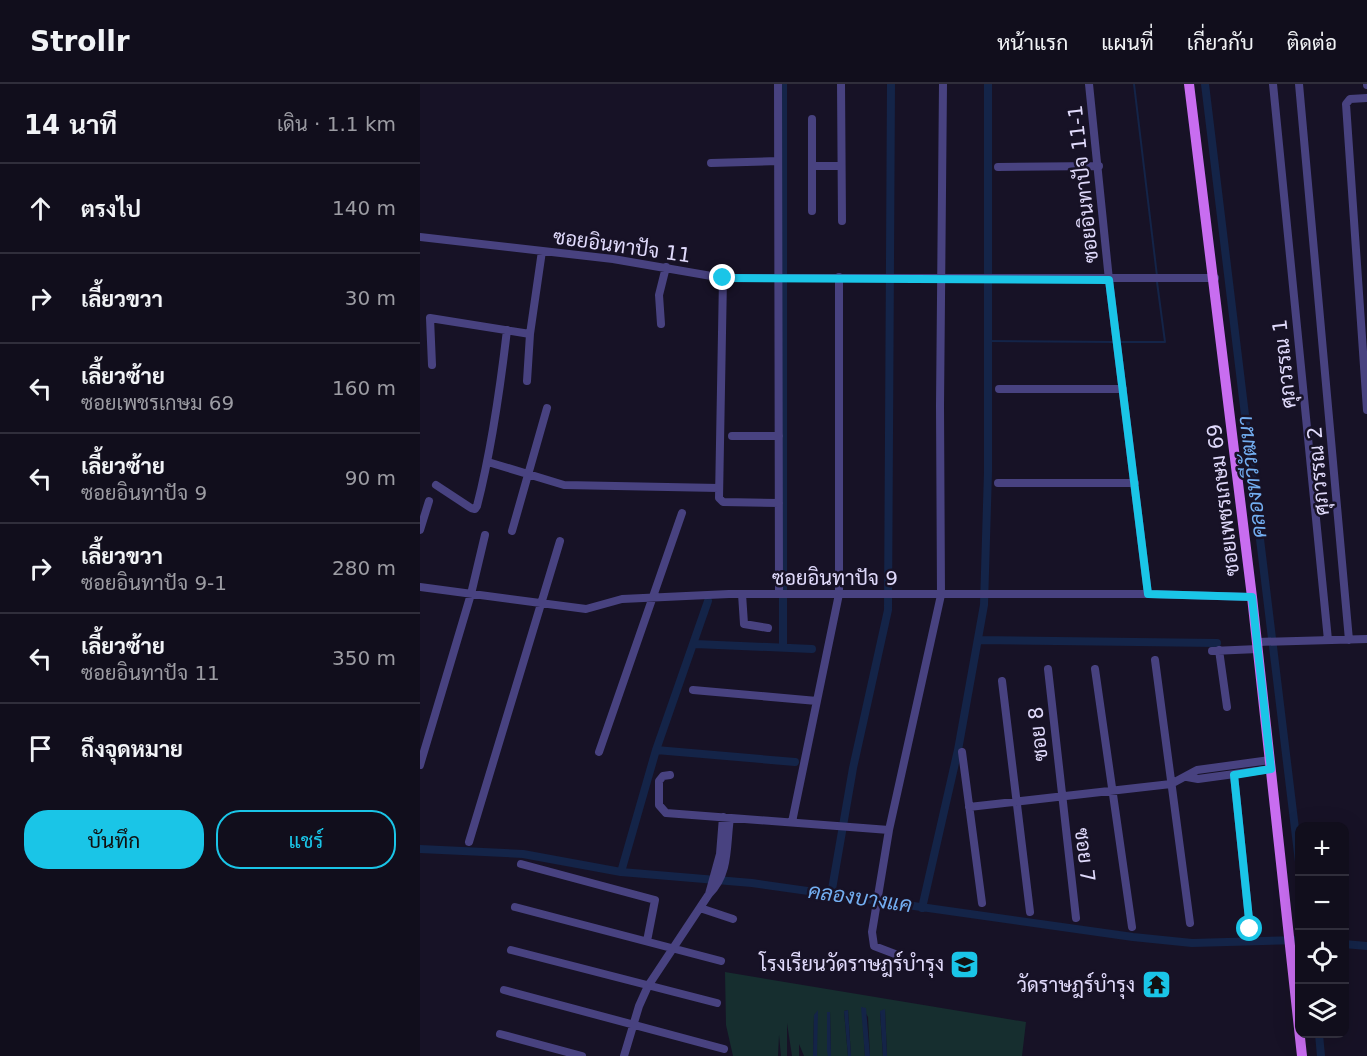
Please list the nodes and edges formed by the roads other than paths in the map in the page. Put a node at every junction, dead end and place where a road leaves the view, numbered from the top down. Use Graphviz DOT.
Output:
graph roads {
  1 [pos="778,84"];
  2 [pos="841,84"];
  3 [pos="943,84"];
  4 [pos="1089,84"];
  5 [pos="1190,84"];
  6 [pos="1273,84"];
  7 [pos="1299,84"];
  8 [pos="1367,98"];
  9 [pos="812,119"];
  10 [pos="778,161"];
  11 [pos="711,163"];
  12 [pos="812,166"];
  13 [pos="841,166"];
  14 [pos="1099,166"];
  15 [pos="998,167"];
  16 [pos="812,211"];
  17 [pos="842,220"];
  18 [pos="420,237"];
  19 [pos="542,251"];
  20 [pos="666,267"];
  21 [pos="839,277"];
  22 [pos="723,278"];
  23 [pos="781,278"];
  24 [pos="943,278"];
  25 [pos="1215,278"];
  26 [pos="1109,280"];
  27 [pos="661,324"];
  28 [pos="507,330"];
  29 [pos="530,334"];
  30 [pos="432,365"];
  31 [pos="527,381"];
  32 [pos="999,389"];
  33 [pos="1123,389"];
  34 [pos="547,408"];
  35 [pos="1367,410"];
  36 [pos="732,436"];
  37 [pos="779,436"];
  38 [pos="488,462"];
  39 [pos="529,476"];
  40 [pos="998,483"];
  41 [pos="1135,483"];
  42 [pos="436,485"];
  43 [pos="718,488"];
  44 [pos="429,501"];
  45 [pos="779,503"];
  46 [pos="682,513"];
  47 [pos="420,530"];
  48 [pos="512,531"];
  49 [pos="485,535"];
  50 [pos="560,541"];
  51 [pos="420,587"];
  52 [pos="471,594"];
  53 [pos="742,594"];
  54 [pos="780,594"];
  55 [pos="839,594"];
  56 [pos="1148,594"];
  57 [pos="941,595"];
  58 [pos="652,597"];
  59 [pos="1252,597"];
  60 [pos="542,603"];
  61 [pos="768,628"];
  62 [pos="1367,639"];
  63 [pos="1328,640"];
  64 [pos="1349,640"];
  65 [pos="1259,644"];
  66 [pos="1155,660"];
  67 [pos="1048,669"];
  68 [pos="1095,669"];
  69 [pos="1002,681"];
  70 [pos="693,690"];
  71 [pos="817,701"];
  72 [pos="1227,707"];
  73 [pos="599,752"];
  74 [pos="962,752"];
  75 [pos="420,765"];
  76 [pos="1271,765"];
  77 [pos="670,775"];
  78 [pos="1234,775"];
  79 [pos="1186,777"];
  80 [pos="1171,784"];
  81 [pos="1112,790"];
  82 [pos="1060,797"];
  83 [pos="1015,802"];
  84 [pos="969,807"];
  85 [pos="726,817"];
  86 [pos="792,822"];
  87 [pos="889,830"];
  88 [pos="469,842"];
  89 [pos="521,864"];
  90 [pos="982,903"];
  91 [pos="515,907"];
  92 [pos="700,908"];
  93 [pos="1030,912"];
  94 [pos="1076,918"];
  95 [pos="733,920"];
  96 [pos="1190,923"];
  97 [pos="1132,927"];
  98 [pos="1250,929"];
  99 [pos="647,941"];
  100 [pos="673,948"];
  101 [pos="511,950"];
  102 [pos="895,954"];
  103 [pos="721,960"];
  104 [pos="648,986"];
  105 [pos="504,990"];
  106 [pos="717,1003"];
  107 [pos="632,1026"];
  108 [pos="500,1034"];
  109 [pos="724,1049"];
  110 [pos="582,1056"];
  111 [pos="624,1056"];
  112 [pos="1302,1056"];
  1 -- 10 [label="street"];
  2 -- 13 [label="street"];
  3 -- 24 [label="street"];
  4 -- 14 [label="street, ซอยอินทาปัจ 11-1"];
  5 -- 25 [label="main road, ซอยเพชรเกษม 69"];
  6 -- 63 [label="street, ศุภวรรณ 1"];
  7 -- 64 [label="street, ศุภวรรณ 2"];
  8 -- 35 [label="street"];
  9 -- 12 [label="street"];
  10 -- 11 [label="street"];
  10 -- 23 [label="street"];
  12 -- 13 [label="street"];
  12 -- 16 [label="street"];
  13 -- 17 [label="street"];
  14 -- 15 [label="street"];
  14 -- 26 [label="street, ซอยอินทาปัจ 11-1"];
  18 -- 19 [label="street, ซอยอินทาปัจ 11"];
  19 -- 20 [label="street, ซอยอินทาปัจ 11"];
  19 -- 29 [label="street"];
  20 -- 22 [label="street, ซอยอินทาปัจ 11"];
  20 -- 27 [label="street"];
  21 -- 23 [label="street, ซอยอินทาปัจ 11"];
  21 -- 24 [label="street, ซอยอินทาปัจ 11"];
  21 -- 55 [label="street"];
  22 -- 23 [label="street, ซอยอินทาปัจ 11"];
  22 -- 43 [label="street"];
  23 -- 37 [label="street"];
  24 -- 26 [label="street, ซอยอินทาปัจ 11"];
  24 -- 57 [label="street"];
  25 -- 26 [label="street, ซอยอินทาปัจ 11"];
  25 -- 59 [label="main road, ซอยเพชรเกษม 69"];
  26 -- 33 [label="street, ซอยอินทาปัจ 11-1"];
  28 -- 29 [label="street"];
  28 -- 30 [label="street"];
  28 -- 38 [label="street"];
  29 -- 31 [label="street"];
  32 -- 33 [label="street"];
  33 -- 41 [label="street, ซอยอินทาปัจ 11-1"];
  34 -- 39 [label="street"];
  36 -- 37 [label="street"];
  37 -- 45 [label="street"];
  38 -- 39 [label="street"];
  38 -- 42 [label="street"];
  39 -- 43 [label="street"];
  39 -- 48 [label="street"];
  40 -- 41 [label="street"];
  41 -- 56 [label="street, ซอยอินทาปัจ 11-1"];
  43 -- 45 [label="street"];
  44 -- 47 [label="street"];
  45 -- 54 [label="street"];
  46 -- 58 [label="street"];
  49 -- 52 [label="street"];
  50 -- 60 [label="street"];
  51 -- 52 [label="street, ซอยอินทาปัจ 9"];
  52 -- 60 [label="street, ซอยอินทาปัจ 9"];
  52 -- 75 [label="street"];
  53 -- 54 [label="street, ซอยอินทาปัจ 9"];
  53 -- 58 [label="street, ซอยอินทาปัจ 9"];
  53 -- 61 [label="street"];
  54 -- 55 [label="street, ซอยอินทาปัจ 9"];
  55 -- 57 [label="street, ซอยอินทาปัจ 9"];
  55 -- 71 [label="street"];
  56 -- 57 [label="street, ซอยอินทาปัจ 9"];
  56 -- 59 [label="street, ซอยอินทาปัจ 9"];
  57 -- 87 [label="street"];
  58 -- 60 [label="street, ซอยอินทาปัจ 9"];
  58 -- 73 [label="street"];
  59 -- 65 [label="main road, ซอยเพชรเกษม 69"];
  60 -- 88 [label="street"];
  62 -- 64 [label="street"];
  63 -- 64 [label="street"];
  63 -- 65 [label="street"];
  65 -- 72 [label="street"];
  65 -- 76 [label="main road, ซอยเพชรเกษม 69"];
  66 -- 80 [label="street"];
  67 -- 82 [label="street, ซอย 8"];
  68 -- 81 [label="street"];
  69 -- 83 [label="street"];
  70 -- 71 [label="street"];
  71 -- 86 [label="street"];
  74 -- 84 [label="street"];
  76 -- 78 [label="street"];
  76 -- 79 [label="street"];
  76 -- 112 [label="main road, ซอยเพชรเกษม 69"];
  77 -- 85 [label="street"];
  78 -- 79 [label="street"];
  78 -- 98 [label="street"];
  79 -- 80 [label="street"];
  80 -- 81 [label="street"];
  80 -- 96 [label="street"];
  81 -- 82 [label="street"];
  81 -- 97 [label="street"];
  82 -- 83 [label="street"];
  82 -- 94 [label="street, ซอย 7"];
  83 -- 84 [label="street"];
  83 -- 93 [label="street"];
  84 -- 90 [label="street"];
  85 -- 86 [label="street"];
  85 -- 92 [label="street"];
  86 -- 87 [label="street"];
  87 -- 102 [label="street"];
  89 -- 99 [label="street"];
  91 -- 99 [label="street"];
  92 -- 95 [label="street"];
  92 -- 100 [label="street"];
  99 -- 100 [label="street"];
  100 -- 103 [label="street"];
  100 -- 104 [label="street"];
  101 -- 104 [label="street"];
  104 -- 106 [label="street"];
  104 -- 107 [label="street"];
  105 -- 107 [label="street"];
  107 -- 109 [label="street"];
  107 -- 111 [label="street"];
  108 -- 110 [label="street"];
}
